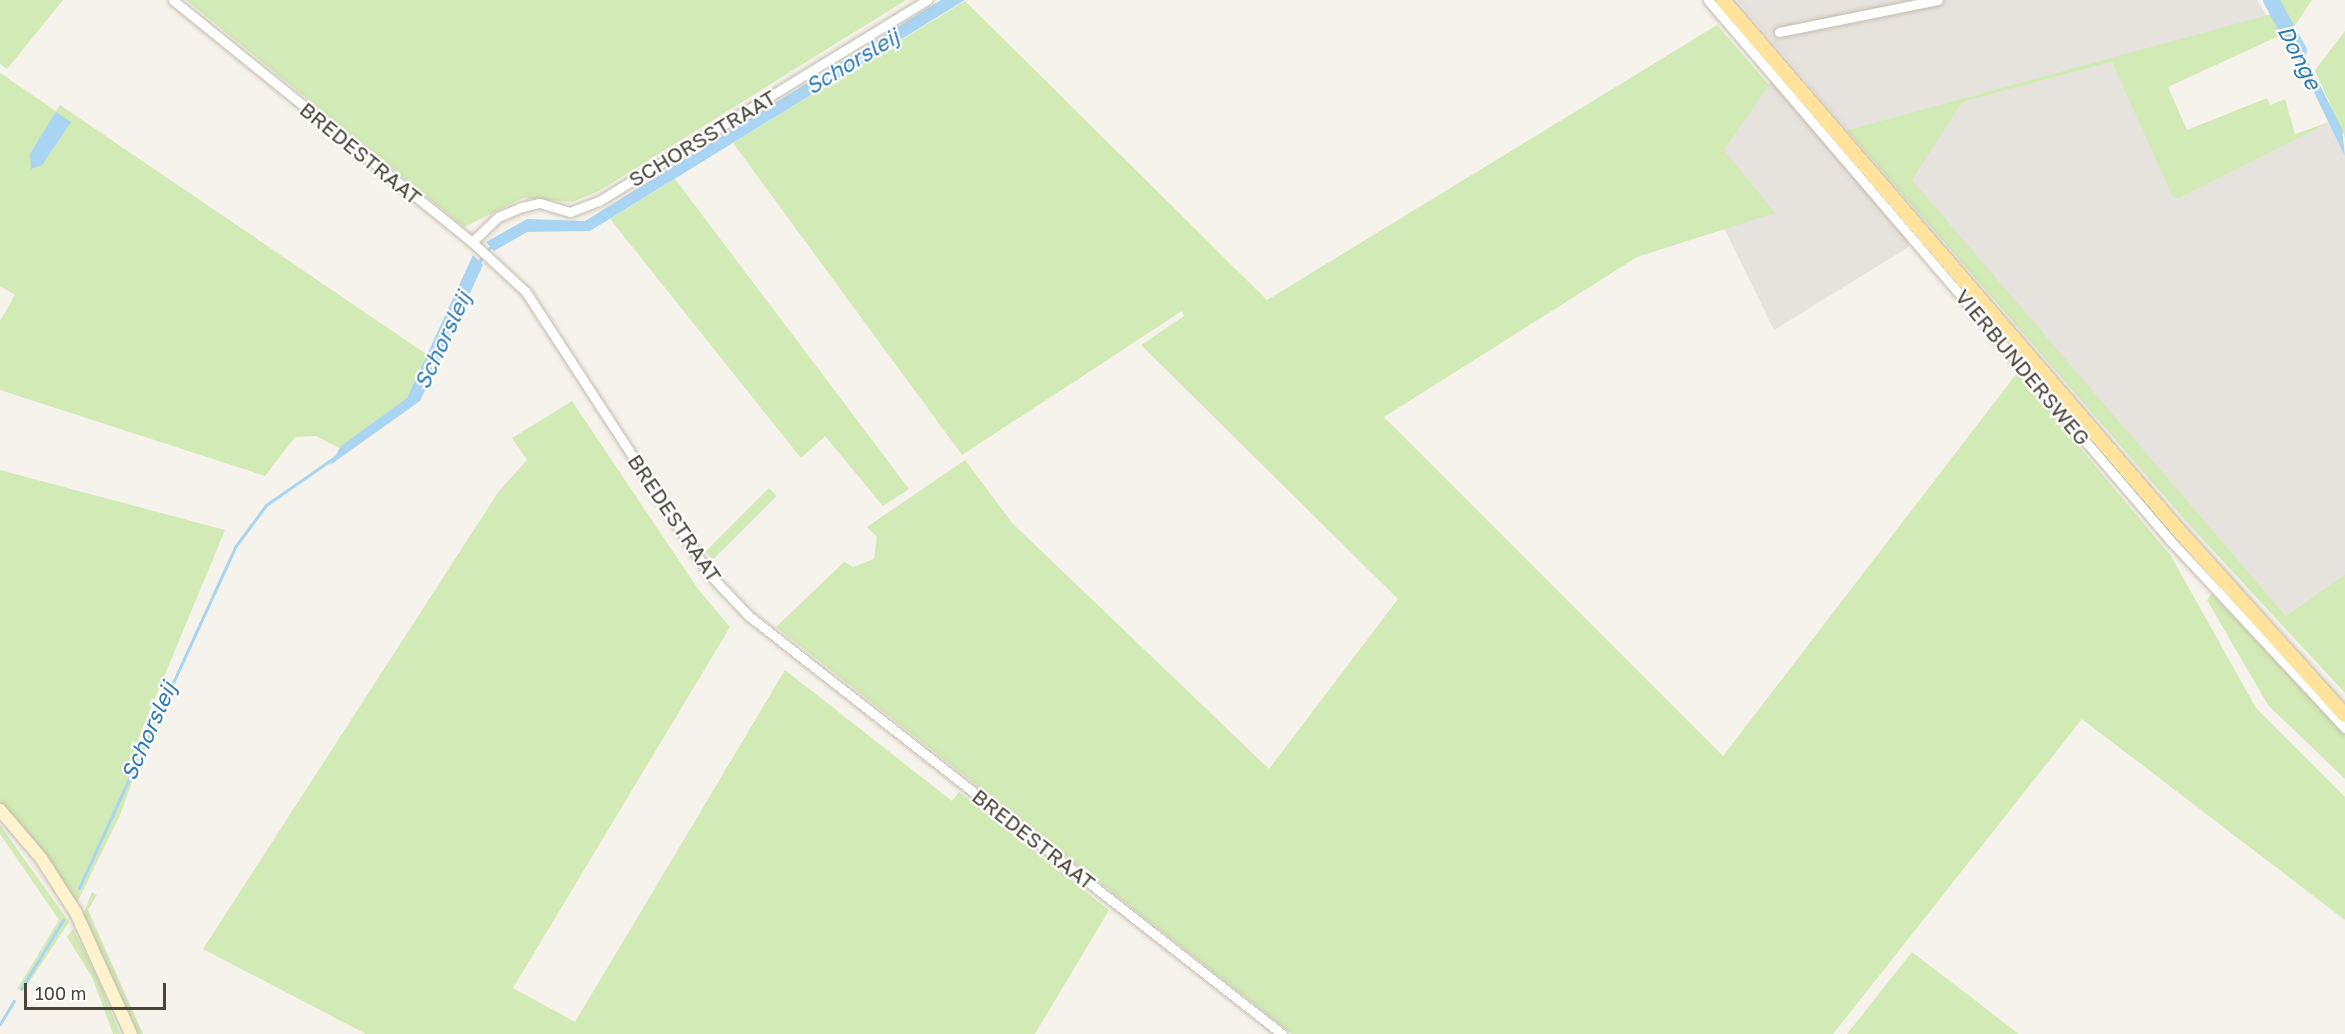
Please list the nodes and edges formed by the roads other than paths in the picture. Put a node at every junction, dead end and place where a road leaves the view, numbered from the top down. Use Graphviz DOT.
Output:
graph roads {
  1 [pos="173,0"];
  2 [pos="927,0"];
  3 [pos="1708,0"];
  4 [pos="1723,0"];
  5 [pos="1938,0"];
  6 [pos="1898,4"];
  7 [pos="1779,32"];
  8 [pos="1784,80"];
  9 [pos="472,242"];
  10 [pos="2213,579"];
  11 [pos="2345,715"];
  12 [pos="2345,728"];
  13 [pos="0,810"];
  14 [pos="131,1034"];
  15 [pos="1282,1034"];
  1 -- 9 [label="street, BREDESTRAAT"];
  2 -- 9 [label="street, SCHORSSTRAAT"];
  3 -- 8 [label="street, VIERBUNDERSWEG"];
  4 -- 8 [label="main road, VIERBUNDERSWEG"];
  5 -- 6 [label="street"];
  6 -- 7 [label="street"];
  8 -- 10 [label="main road, VIERBUNDERSWEG"];
  9 -- 15 [label="street, BREDESTRAAT"];
  10 -- 11 [label="main road, VIERBUNDERSWEG"];
  10 -- 12 [label="street, VIERBUNDERSWEG"];
  13 -- 14 [label="main road"];
}
